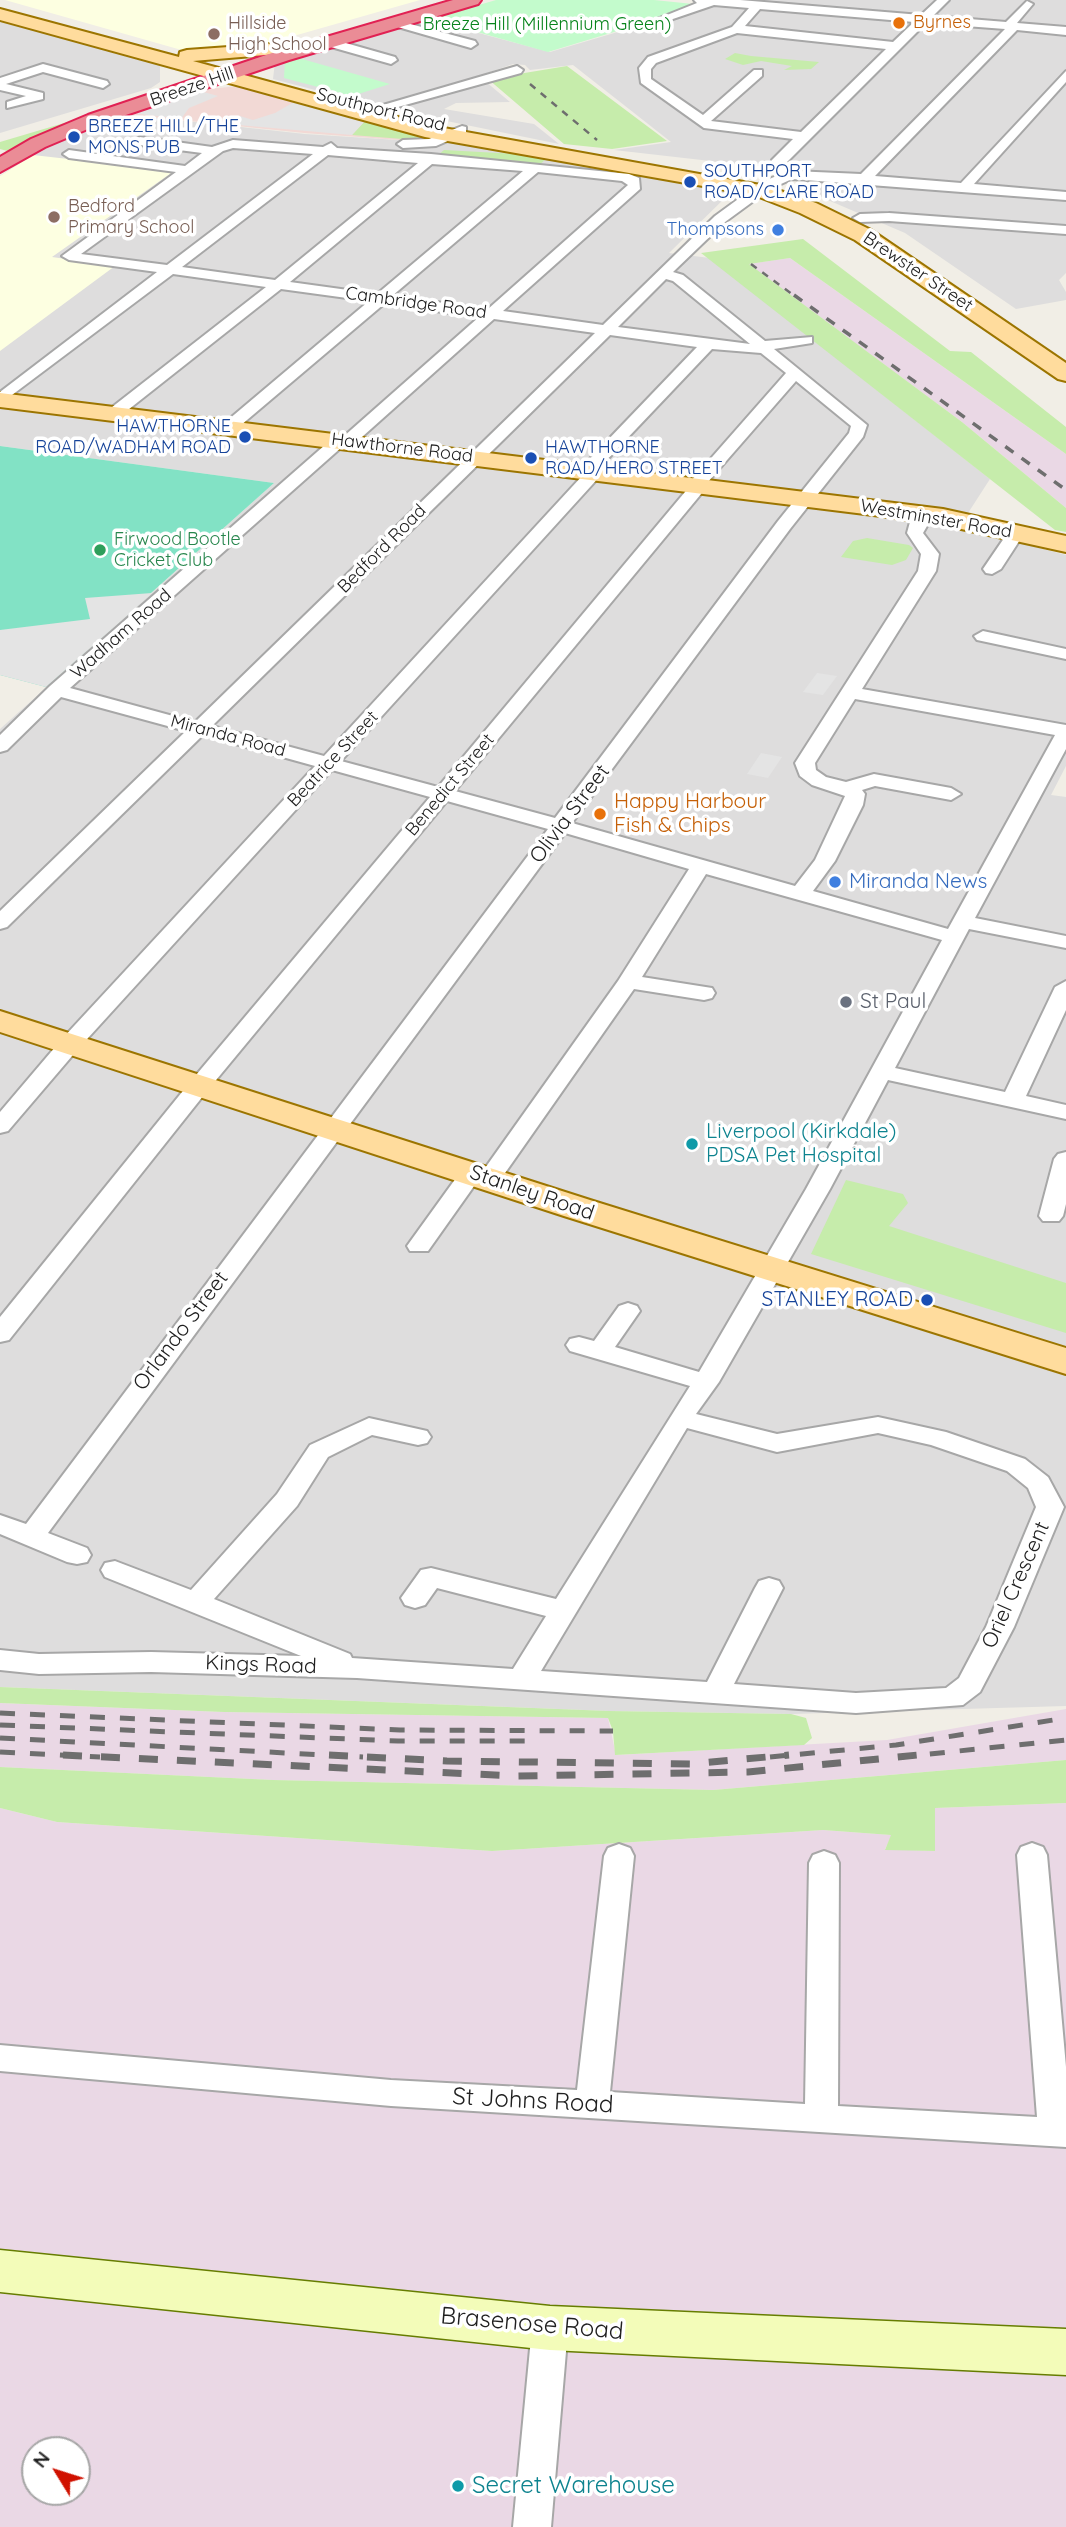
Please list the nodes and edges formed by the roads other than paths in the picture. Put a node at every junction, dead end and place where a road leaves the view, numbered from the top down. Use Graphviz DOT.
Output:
graph roads {
  1 [pos="442,0"];
  2 [pos="472,0"];
  3 [pos="700,0"];
  4 [pos="858,0"];
  5 [pos="943,0"];
  6 [pos="716,1"];
  7 [pos="783,3"];
  8 [pos="1027,4"];
  9 [pos="0,5"];
  10 [pos="757,5"];
  11 [pos="848,12"];
  12 [pos="0,13"];
  13 [pos="673,18"];
  14 [pos="923,19"];
  15 [pos="394,23"];
  16 [pos="1012,26"];
  17 [pos="736,29"];
  18 [pos="1066,31"];
  19 [pos="328,42"];
  20 [pos="471,44"];
  21 [pos="895,46"];
  22 [pos="271,55"];
  23 [pos="173,58"];
  24 [pos="391,60"];
  25 [pos="517,70"];
  26 [pos="222,71"];
  27 [pos="758,73"];
  28 [pos="1066,75"];
  29 [pos="265,83"];
  30 [pos="0,84"];
  31 [pos="103,84"];
  32 [pos="188,89"];
  33 [pos="157,90"];
  34 [pos="11,105"];
  35 [pos="366,111"];
  36 [pos="703,122"];
  37 [pos="457,133"];
  38 [pos="11,134"];
  39 [pos="306,136"];
  40 [pos="803,136"];
  41 [pos="340,139"];
  42 [pos="141,141"];
  43 [pos="215,151"];
  44 [pos="326,151"];
  45 [pos="69,154"];
  46 [pos="431,158"];
  47 [pos="0,166"];
  48 [pos="535,168"];
  49 [pos="189,170"];
  50 [pos="790,174"];
  51 [pos="865,178"];
  52 [pos="965,186"];
  53 [pos="764,187"];
  54 [pos="1066,196"];
  55 [pos="860,218"];
  56 [pos="1066,230"];
  57 [pos="172,270"];
  58 [pos="663,274"];
  59 [pos="278,285"];
  60 [pos="381,298"];
  61 [pos="490,313"];
  62 [pos="606,330"];
  63 [pos="807,340"];
  64 [pos="708,344"];
  65 [pos="763,347"];
  66 [pos="1066,353"];
  67 [pos="794,374"];
  68 [pos="1066,374"];
  69 [pos="0,399"];
  70 [pos="113,414"];
  71 [pos="228,428"];
  72 [pos="343,441"];
  73 [pos="476,457"];
  74 [pos="591,472"];
  75 [pos="698,485"];
  76 [pos="804,498"];
  77 [pos="926,514"];
  78 [pos="1017,532"];
  79 [pos="1066,544"];
  80 [pos="992,569"];
  81 [pos="983,636"];
  82 [pos="1066,654"];
  83 [pos="57,690"];
  84 [pos="850,692"];
  85 [pos="200,728"];
  86 [pos="1066,731"];
  87 [pos="0,746"];
  88 [pos="329,763"];
  89 [pos="847,788"];
  90 [pos="443,794"];
  91 [pos="951,794"];
  92 [pos="561,826"];
  93 [pos="701,866"];
  94 [pos="800,894"];
  95 [pos="0,923"];
  96 [pos="958,929"];
  97 [pos="1066,942"];
  98 [pos="628,982"];
  99 [pos="1066,987"];
  100 [pos="704,993"];
  101 [pos="0,1021"];
  102 [pos="70,1044"];
  103 [pos="884,1072"];
  104 [pos="199,1086"];
  105 [pos="1013,1100"];
  106 [pos="1066,1112"];
  107 [pos="0,1126"];
  108 [pos="333,1128"];
  109 [pos="1066,1159"];
  110 [pos="481,1175"];
  111 [pos="1051,1216"];
  112 [pos="419,1247"];
  113 [pos="769,1268"];
  114 [pos="628,1311"];
  115 [pos="0,1334"];
  116 [pos="1066,1361"];
  117 [pos="706,1382"];
  118 [pos="680,1418"];
  119 [pos="418,1437"];
  120 [pos="1,1524"];
  121 [pos="31,1536"];
  122 [pos="78,1555"];
  123 [pos="115,1570"];
  124 [pos="430,1577"];
  125 [pos="769,1588"];
  126 [pos="195,1603"];
  127 [pos="564,1611"];
  128 [pos="0,1660"];
  129 [pos="357,1668"];
  130 [pos="521,1680"];
  131 [pos="970,1685"];
  132 [pos="715,1694"];
  133 [pos="1032,1855"];
  134 [pos="619,1856"];
  135 [pos="824,1863"];
  136 [pos="0,2058"];
  137 [pos="592,2104"];
  138 [pos="821,2118"];
  139 [pos="1060,2133"];
  140 [pos="0,2271"];
  141 [pos="550,2328"];
  142 [pos="1066,2352"];
  143 [pos="532,2527"];
  1 -- 22 [label="highway, Breeze Hill"];
  2 -- 15 [label="highway, Breeze Hill"];
  3 -- 6 [label="street"];
  4 -- 11 [label="street"];
  5 -- 14 [label="street"];
  6 -- 10 [label="street"];
  6 -- 13 [label="street"];
  7 -- 10 [label="street"];
  7 -- 11 [label="street"];
  8 -- 16 [label="street"];
  9 -- 23 [label="main road, Southport Road"];
  10 -- 17 [label="street"];
  11 -- 14 [label="street"];
  12 -- 23 [label="main road, Southport Road"];
  14 -- 16 [label="street"];
  14 -- 21 [label="street"];
  15 -- 19 [label="highway, Breeze Hill"];
  15 -- 20 [label="street"];
  16 -- 18 [label="street"];
  16 -- 51 [label="street"];
  17 -- 21 [label="street"];
  17 -- 36 [label="street"];
  19 -- 22 [label="highway, Breeze Hill"];
  19 -- 24 [label="street"];
  21 -- 40 [label="street"];
  22 -- 23 [label="main road"];
  22 -- 26 [label="highway, Breeze Hill"];
  22 -- 29 [label="main road"];
  23 -- 26 [label="main road, Southport Road"];
  23 -- 33 [label="main road"];
  25 -- 35 [label="street"];
  26 -- 29 [label="main road, Southport Road"];
  26 -- 32 [label="highway, Breeze Hill"];
  26 -- 33 [label="highway, Breeze Hill"];
  27 -- 36 [label="street"];
  28 -- 52 [label="street"];
  29 -- 32 [label="main road"];
  29 -- 35 [label="main road, Southport Road"];
  30 -- 31 [label="street"];
  30 -- 34 [label="street"];
  32 -- 47 [label="highway, Breeze Hill"];
  33 -- 38 [label="highway, Breeze Hill"];
  35 -- 37 [label="main road, Southport Road"];
  36 -- 40 [label="street"];
  37 -- 41 [label="street"];
  37 -- 53 [label="main road, Southport Road"];
  39 -- 41 [label="street"];
  40 -- 50 [label="street"];
  41 -- 44 [label="street"];
  42 -- 43 [label="street"];
  43 -- 44 [label="street"];
  43 -- 49 [label="street"];
  44 -- 46 [label="street"];
  44 -- 57 [label="street"];
  45 -- 49 [label="street"];
  46 -- 48 [label="street"];
  46 -- 59 [label="street"];
  48 -- 60 [label="street"];
  48 -- 61 [label="street, Wadham Road"];
  49 -- 57 [label="street, Cambridge Road"];
  50 -- 51 [label="street"];
  50 -- 53 [label="street, Bedford Road"];
  51 -- 52 [label="street"];
  52 -- 54 [label="street"];
  53 -- 55 [label="main road, Brewster Street"];
  53 -- 58 [label="street, Bedford Road"];
  53 -- 68 [label="main road, Brewster Street"];
  55 -- 56 [label="street"];
  55 -- 66 [label="main road, Brewster Street"];
  57 -- 59 [label="street, Cambridge Road"];
  57 -- 69 [label="street"];
  58 -- 62 [label="street, Bedford Road"];
  58 -- 65 [label="street"];
  59 -- 60 [label="street, Cambridge Road"];
  59 -- 70 [label="street"];
  60 -- 61 [label="street, Cambridge Road"];
  60 -- 71 [label="street"];
  61 -- 62 [label="street, Cambridge Road"];
  61 -- 72 [label="street, Wadham Road"];
  62 -- 64 [label="street, Cambridge Road"];
  62 -- 73 [label="street, Bedford Road"];
  63 -- 65 [label="street, Cambridge Road"];
  64 -- 65 [label="street, Cambridge Road"];
  64 -- 74 [label="street, Beatrice Street"];
  65 -- 67 [label="street"];
  67 -- 75 [label="street, Benedict Street"];
  67 -- 76 [label="street, Olivia Street"];
  69 -- 70 [label="main road, Hawthorne Road"];
  70 -- 71 [label="main road, Hawthorne Road"];
  71 -- 72 [label="main road, Hawthorne Road"];
  72 -- 73 [label="main road, Hawthorne Road"];
  72 -- 83 [label="street, Wadham Road"];
  73 -- 74 [label="main road, Hawthorne Road"];
  73 -- 85 [label="street, Bedford Road"];
  74 -- 75 [label="main road, Hawthorne Road"];
  74 -- 88 [label="street, Beatrice Street"];
  75 -- 76 [label="main road, Hawthorne Road"];
  75 -- 90 [label="street, Benedict Street"];
  76 -- 77 [label="main road, Westminster Road"];
  76 -- 92 [label="street, Olivia Street"];
  77 -- 78 [label="main road, Westminster Road"];
  77 -- 84 [label="street"];
  78 -- 79 [label="main road, Westminster Road"];
  78 -- 80 [label="street"];
  81 -- 82 [label="street"];
  83 -- 85 [label="street, Miranda Road"];
  83 -- 87 [label="street, Wadham Road"];
  84 -- 86 [label="street"];
  84 -- 89 [label="street"];
  85 -- 88 [label="street, Miranda Road"];
  85 -- 95 [label="street, Bedford Road"];
  86 -- 96 [label="street"];
  88 -- 90 [label="street, Miranda Road"];
  88 -- 102 [label="street, Beatrice Street"];
  89 -- 91 [label="street"];
  89 -- 94 [label="street"];
  90 -- 92 [label="street, Miranda Road"];
  90 -- 104 [label="street, Benedict Street"];
  92 -- 93 [label="street, Miranda Road"];
  92 -- 108 [label="street, Olivia Street"];
  93 -- 94 [label="street, Miranda Road"];
  93 -- 98 [label="street"];
  94 -- 96 [label="street, Miranda Road"];
  96 -- 97 [label="street, Miranda Road"];
  96 -- 103 [label="street"];
  98 -- 100 [label="street"];
  98 -- 110 [label="street"];
  99 -- 105 [label="street"];
  101 -- 102 [label="main road, Stanley Road"];
  102 -- 104 [label="main road, Stanley Road"];
  102 -- 107 [label="street, Beatrice Street"];
  103 -- 105 [label="street"];
  103 -- 113 [label="street"];
  104 -- 108 [label="main road, Stanley Road"];
  104 -- 115 [label="street, Benedict Street"];
  105 -- 106 [label="street"];
  108 -- 110 [label="main road, Stanley Road"];
  108 -- 121 [label="street, Orlando Street"];
  109 -- 111 [label="street"];
  110 -- 112 [label="street"];
  110 -- 113 [label="main road, Stanley Road"];
  113 -- 116 [label="main road, Stanley Road"];
  113 -- 117 [label="street"];
  114 -- 117 [label="street"];
  117 -- 118 [label="street"];
  118 -- 127 [label="street"];
  118 -- 131 [label="street, Oriel Crescent"];
  119 -- 126 [label="street"];
  120 -- 121 [label="street"];
  121 -- 122 [label="street"];
  123 -- 126 [label="street"];
  124 -- 127 [label="street"];
  125 -- 132 [label="street"];
  126 -- 129 [label="street"];
  127 -- 130 [label="street"];
  128 -- 129 [label="street, Kings Road"];
  129 -- 130 [label="street, Kings Road"];
  130 -- 132 [label="street, Kings Road"];
  131 -- 132 [label="street, Kings Road"];
  133 -- 139 [label="street"];
  134 -- 137 [label="street"];
  135 -- 138 [label="street"];
  136 -- 137 [label="street, St Johns Road"];
  137 -- 138 [label="street, St Johns Road"];
  138 -- 139 [label="street, St Johns Road"];
  140 -- 141 [label="main road, Brasenose Road"];
  141 -- 142 [label="main road, Brasenose Road"];
  141 -- 143 [label="street"];
}
